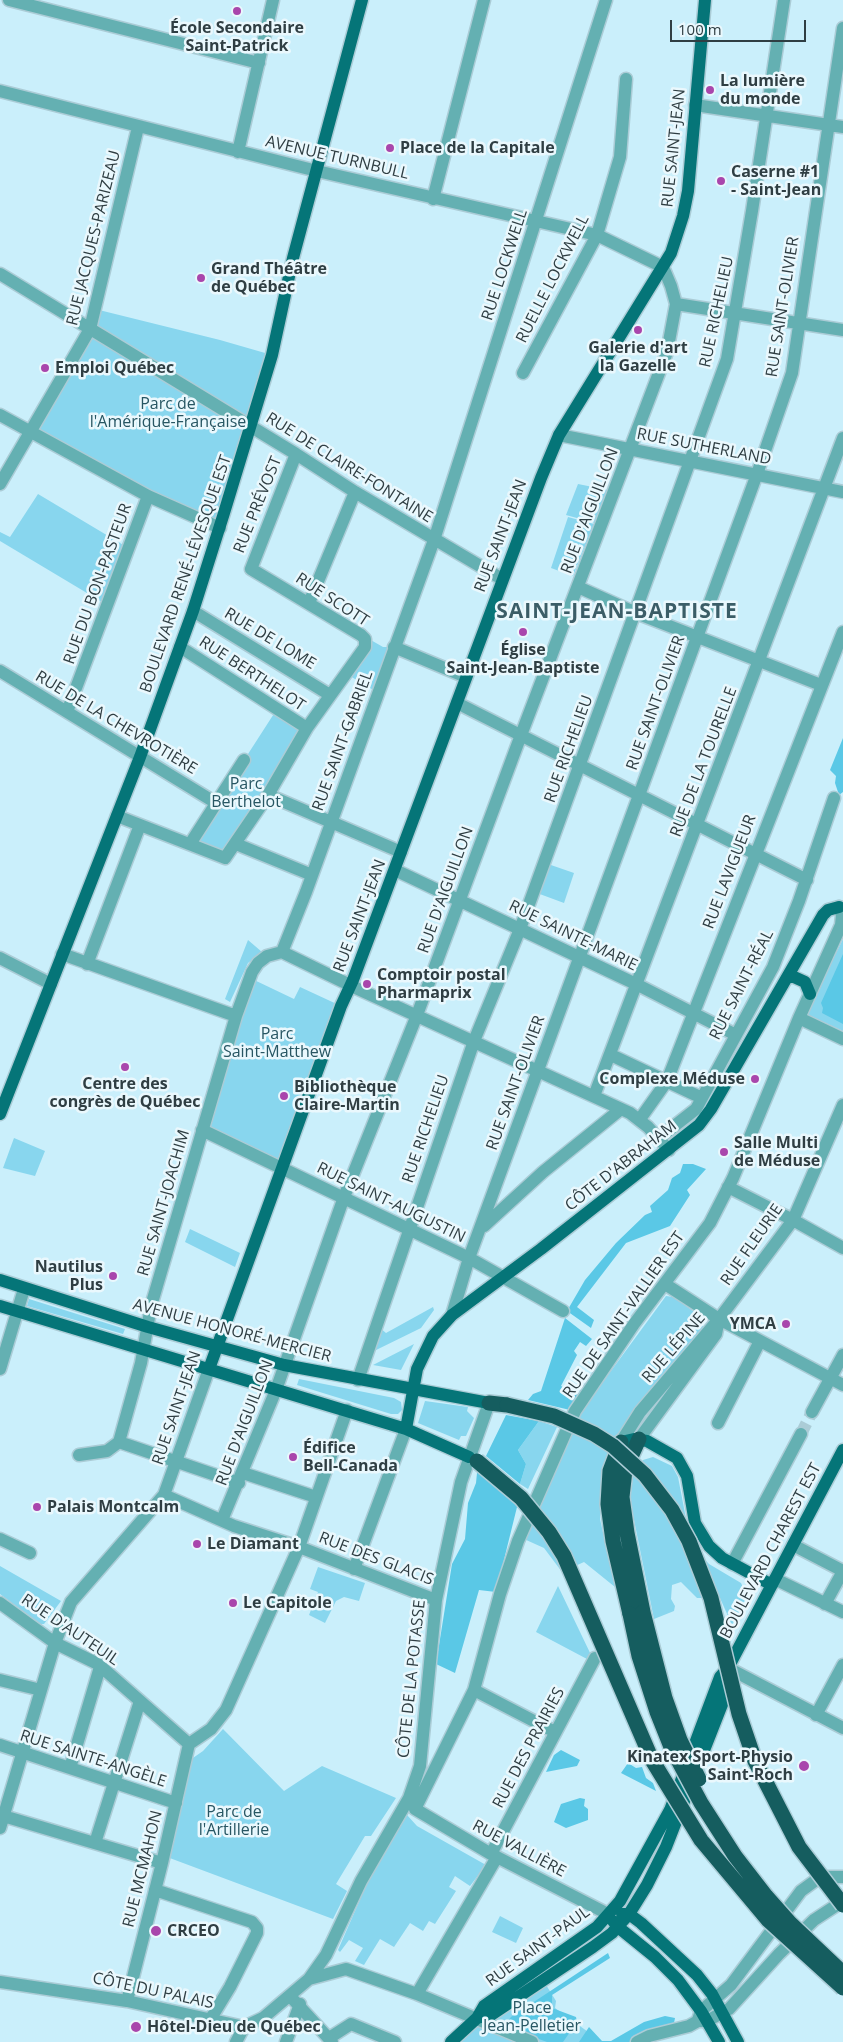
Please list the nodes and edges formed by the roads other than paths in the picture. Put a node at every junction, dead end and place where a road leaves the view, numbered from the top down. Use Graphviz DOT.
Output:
graph roads {
  1 [pos="8,0"];
  2 [pos="274,0"];
  3 [pos="362,0"];
  4 [pos="484,0"];
  5 [pos="606,0"];
  6 [pos="705,0"];
  7 [pos="784,0"];
  8 [pos="843,28"];
  9 [pos="259,63"];
  10 [pos="626,79"];
  11 [pos="0,91"];
  12 [pos="695,105"];
  13 [pos="767,114"];
  14 [pos="828,125"];
  15 [pos="843,126"];
  16 [pos="138,127"];
  17 [pos="238,152"];
  18 [pos="317,171"];
  19 [pos="433,199"];
  20 [pos="536,222"];
  21 [pos="597,235"];
  22 [pos="663,268"];
  23 [pos="0,274"];
  24 [pos="676,304"];
  25 [pos="736,314"];
  26 [pos="798,324"];
  27 [pos="90,329"];
  28 [pos="843,330"];
  29 [pos="523,373"];
  30 [pos="0,415"];
  31 [pos="252,427"];
  32 [pos="30,432"];
  33 [pos="559,435"];
  34 [pos="843,438"];
  35 [pos="631,449"];
  36 [pos="296,454"];
  37 [pos="691,462"];
  38 [pos="758,474"];
  39 [pos="0,484"];
  40 [pos="824,488"];
  41 [pos="355,492"];
  42 [pos="843,492"];
  43 [pos="148,496"];
  44 [pos="220,528"];
  45 [pos="434,540"];
  46 [pos="251,569"];
  47 [pos="502,579"];
  48 [pos="578,588"];
  49 [pos="309,603"];
  50 [pos="193,611"];
  51 [pos="636,613"];
  52 [pos="843,632"];
  53 [pos="698,635"];
  54 [pos="180,647"];
  55 [pos="394,647"];
  56 [pos="760,661"];
  57 [pos="0,671"];
  58 [pos="466,677"];
  59 [pos="821,684"];
  60 [pos="330,695"];
  61 [pos="457,703"];
  62 [pos="67,712"];
  63 [pos="307,728"];
  64 [pos="521,735"];
  65 [pos="140,757"];
  66 [pos="244,760"];
  67 [pos="581,764"];
  68 [pos="640,794"];
  69 [pos="268,795"];
  70 [pos="834,798"];
  71 [pos="216,803"];
  72 [pos="117,816"];
  73 [pos="331,822"];
  74 [pos="698,824"];
  75 [pos="140,825"];
  76 [pos="190,844"];
  77 [pos="236,844"];
  78 [pos="401,852"];
  79 [pos="754,854"];
  80 [pos="395,870"];
  81 [pos="312,875"];
  82 [pos="807,880"];
  83 [pos="459,900"];
  84 [pos="842,905"];
  85 [pos="520,929"];
  86 [pos="282,952"];
  87 [pos="62,954"];
  88 [pos="0,958"];
  89 [pos="580,958"];
  90 [pos="88,964"];
  91 [pos="788,977"];
  92 [pos="50,984"];
  93 [pos="350,985"];
  94 [pos="638,985"];
  95 [pos="810,994"];
  96 [pos="694,1013"];
  97 [pos="417,1015"];
  98 [pos="236,1016"];
  99 [pos="799,1018"];
  100 [pos="736,1035"];
  101 [pos="843,1039"];
  102 [pos="474,1041"];
  103 [pos="611,1055"];
  104 [pos="538,1070"];
  105 [pos="667,1081"];
  106 [pos="594,1096"];
  107 [pos="702,1098"];
  108 [pos="843,1105"];
  109 [pos="621,1109"];
  110 [pos="0,1114"];
  111 [pos="640,1120"];
  112 [pos="202,1130"];
  113 [pos="659,1138"];
  114 [pos="668,1150"];
  115 [pos="281,1170"];
  116 [pos="728,1187"];
  117 [pos="344,1197"];
  118 [pos="793,1220"];
  119 [pos="482,1228"];
  120 [pos="408,1229"];
  121 [pos="843,1248"];
  122 [pos="468,1258"];
  123 [pos="504,1277"];
  124 [pos="0,1280"];
  125 [pos="665,1284"];
  126 [pos="24,1289"];
  127 [pos="0,1306"];
  128 [pos="17,1311"];
  129 [pos="563,1311"];
  130 [pos="452,1315"];
  131 [pos="720,1319"];
  132 [pos="148,1327"];
  133 [pos="760,1341"];
  134 [pos="215,1347"];
  135 [pos="144,1348"];
  136 [pos="843,1355"];
  137 [pos="284,1365"];
  138 [pos="209,1368"];
  139 [pos="0,1369"];
  140 [pos="830,1378"];
  141 [pos="358,1380"];
  142 [pos="843,1385"];
  143 [pos="414,1389"];
  144 [pos="276,1390"];
  145 [pos="489,1403"];
  146 [pos="347,1410"];
  147 [pos="812,1412"];
  148 [pos="718,1423"];
  149 [pos="406,1429"];
  150 [pos="801,1434"];
  151 [pos="639,1440"];
  152 [pos="119,1442"];
  153 [pos="622,1442"];
  154 [pos="843,1450"];
  155 [pos="79,1455"];
  156 [pos="473,1459"];
  157 [pos="176,1461"];
  158 [pos="241,1478"];
  159 [pos="164,1495"];
  160 [pos="316,1497"];
  161 [pos="222,1520"];
  162 [pos="0,1539"];
  163 [pos="793,1545"];
  164 [pos="298,1547"];
  165 [pos="30,1553"];
  166 [pos="732,1564"];
  167 [pos="354,1569"];
  168 [pos="773,1582"];
  169 [pos="436,1600"];
  170 [pos="0,1602"];
  171 [pos="825,1604"];
  172 [pos="843,1612"];
  173 [pos="636,1613"];
  174 [pos="55,1643"];
  175 [pos="594,1658"];
  176 [pos="843,1665"];
  177 [pos="100,1667"];
  178 [pos="728,1668"];
  179 [pos="0,1680"];
  180 [pos="41,1690"];
  181 [pos="474,1690"];
  182 [pos="140,1701"];
  183 [pos="816,1715"];
  184 [pos="843,1728"];
  185 [pos="555,1732"];
  186 [pos="189,1744"];
  187 [pos="0,1745"];
  188 [pos="22,1753"];
  189 [pos="686,1767"];
  190 [pos="70,1768"];
  191 [pos="693,1781"];
  192 [pos="114,1783"];
  193 [pos="176,1803"];
  194 [pos="415,1809"];
  195 [pos="1,1820"];
  196 [pos="667,1827"];
  197 [pos="95,1843"];
  198 [pos="494,1855"];
  199 [pos="162,1863"];
  200 [pos="843,1877"];
  201 [pos="155,1890"];
  202 [pos="843,1901"];
  203 [pos="843,1905"];
  204 [pos="608,1914"];
  205 [pos="629,1914"];
  206 [pos="618,1928"];
  207 [pos="332,1944"];
  208 [pos="843,1962"];
  209 [pos="346,1969"];
  210 [pos="843,1973"];
  211 [pos="309,1980"];
  212 [pos="0,1982"];
  213 [pos="843,1988"];
  214 [pos="417,1994"];
  215 [pos="290,1996"];
  216 [pos="127,2001"];
  217 [pos="715,2001"];
  218 [pos="300,2004"];
  219 [pos="722,2013"];
  220 [pos="477,2018"];
  221 [pos="702,2018"];
  222 [pos="210,2020"];
  223 [pos="244,2027"];
  224 [pos="330,2040"];
  225 [pos="236,2042"];
  226 [pos="244,2042"];
  227 [pos="286,2042"];
  228 [pos="395,2042"];
  229 [pos="451,2042"];
  230 [pos="532,2042"];
  231 [pos="637,2042"];
  232 [pos="719,2042"];
  233 [pos="738,2042"];
  1 -- 9 [label="street"];
  2 -- 9 [label="street"];
  3 -- 18 [label="main road, BOULEVARD RENÉ-LÉVESQUE EST"];
  4 -- 19 [label="street"];
  5 -- 20 [label="street, RUE LOCKWELL"];
  6 -- 12 [label="main road, RUE SAINT-JEAN"];
  7 -- 13 [label="street, RUE RICHELIEU"];
  8 -- 14 [label="street, RUE SAINT-OLIVIER"];
  9 -- 17 [label="street"];
  10 -- 21 [label="street, RUELLE LOCKWELL"];
  11 -- 16 [label="street, AVENUE TURNBULL"];
  12 -- 13 [label="street"];
  12 -- 22 [label="main road, RUE SAINT-JEAN"];
  13 -- 14 [label="street"];
  13 -- 25 [label="street, RUE RICHELIEU"];
  14 -- 15 [label="street"];
  14 -- 26 [label="street, RUE SAINT-OLIVIER"];
  16 -- 17 [label="street, AVENUE TURNBULL"];
  16 -- 27 [label="street, RUE JACQUES-PARIZEAU"];
  17 -- 18 [label="street, AVENUE TURNBULL"];
  18 -- 19 [label="street, AVENUE TURNBULL"];
  18 -- 31 [label="main road, BOULEVARD RENÉ-LÉVESQUE EST"];
  19 -- 20 [label="street, AVENUE TURNBULL"];
  20 -- 21 [label="street, AVENUE TURNBULL"];
  20 -- 45 [label="street, RUE LOCKWELL"];
  21 -- 22 [label="street, AVENUE TURNBULL"];
  21 -- 29 [label="street, RUELLE LOCKWELL"];
  22 -- 24 [label="street, RUE D'AIGUILLON"];
  22 -- 33 [label="main road, RUE SAINT-JEAN"];
  23 -- 27 [label="street, RUE DE CLAIRE-FONTAINE"];
  24 -- 25 [label="street"];
  24 -- 35 [label="street, RUE D'AIGUILLON"];
  25 -- 26 [label="street"];
  25 -- 37 [label="street, RUE RICHELIEU"];
  26 -- 28 [label="street"];
  26 -- 38 [label="street, RUE SAINT-OLIVIER"];
  27 -- 31 [label="street, RUE DE CLAIRE-FONTAINE"];
  27 -- 32 [label="street, RUE JACQUES-PARIZEAU"];
  30 -- 32 [label="street"];
  31 -- 36 [label="street, RUE DE CLAIRE-FONTAINE"];
  31 -- 44 [label="main road, BOULEVARD RENÉ-LÉVESQUE EST"];
  32 -- 39 [label="street, RUE JACQUES-PARIZEAU"];
  32 -- 43 [label="street"];
  33 -- 35 [label="street, RUE SUTHERLAND"];
  33 -- 47 [label="main road, RUE SAINT-JEAN"];
  34 -- 40 [label="street, RUE DE LA TOURELLE"];
  35 -- 37 [label="street, RUE SUTHERLAND"];
  35 -- 48 [label="street, RUE D'AIGUILLON"];
  36 -- 41 [label="street, RUE DE CLAIRE-FONTAINE"];
  36 -- 46 [label="street, RUE PRÉVOST"];
  37 -- 38 [label="street, RUE SUTHERLAND"];
  37 -- 51 [label="street, RUE RICHELIEU"];
  38 -- 40 [label="street, RUE SUTHERLAND"];
  38 -- 53 [label="street, RUE SAINT-OLIVIER"];
  40 -- 42 [label="street, RUE SUTHERLAND"];
  40 -- 56 [label="street, RUE DE LA TOURELLE"];
  41 -- 45 [label="street, RUE DE CLAIRE-FONTAINE"];
  41 -- 49 [label="street"];
  43 -- 44 [label="street"];
  43 -- 62 [label="street, RUE DU BON-PASTEUR"];
  44 -- 50 [label="main road, BOULEVARD RENÉ-LÉVESQUE EST"];
  45 -- 47 [label="street, RUE DE CLAIRE-FONTAINE"];
  45 -- 55 [label="street, RUE SAINT-GABRIEL"];
  46 -- 49 [label="street, RUE SCOTT"];
  47 -- 58 [label="main road, RUE SAINT-JEAN"];
  48 -- 51 [label="street"];
  48 -- 64 [label="street, RUE D'AIGUILLON"];
  49 -- 60 [label="street, RUE SCOTT"];
  50 -- 54 [label="main road, BOULEVARD RENÉ-LÉVESQUE EST"];
  50 -- 60 [label="street, RUE DE LOME"];
  51 -- 53 [label="street"];
  51 -- 67 [label="street, RUE RICHELIEU"];
  52 -- 59 [label="street, RUE LAVIGUEUR"];
  53 -- 56 [label="street"];
  53 -- 68 [label="street, RUE SAINT-OLIVIER"];
  54 -- 63 [label="street, RUE BERTHELOT"];
  54 -- 65 [label="main road, BOULEVARD RENÉ-LÉVESQUE EST"];
  55 -- 58 [label="street"];
  55 -- 73 [label="street, RUE SAINT-GABRIEL"];
  56 -- 59 [label="street"];
  56 -- 74 [label="street, RUE DE LA TOURELLE"];
  57 -- 62 [label="street, RUE DE LA CHEVROTIÈRE"];
  58 -- 61 [label="main road, RUE SAINT-JEAN"];
  59 -- 79 [label="street, RUE LAVIGUEUR"];
  60 -- 63 [label="street"];
  61 -- 64 [label="street"];
  61 -- 78 [label="main road, RUE SAINT-JEAN"];
  62 -- 65 [label="street, RUE DE LA CHEVROTIÈRE"];
  63 -- 69 [label="street"];
  64 -- 67 [label="street"];
  64 -- 83 [label="street, RUE D'AIGUILLON"];
  65 -- 71 [label="street, RUE DE LA CHEVROTIÈRE"];
  65 -- 72 [label="main road, BOULEVARD RENÉ-LÉVESQUE EST"];
  66 -- 71 [label="street"];
  67 -- 68 [label="street"];
  67 -- 85 [label="street, RUE RICHELIEU"];
  68 -- 74 [label="street"];
  68 -- 89 [label="street, RUE SAINT-OLIVIER"];
  69 -- 73 [label="street"];
  69 -- 77 [label="street"];
  70 -- 82 [label="street, RUE SAINT-RÉAL"];
  71 -- 76 [label="street"];
  72 -- 75 [label="street"];
  72 -- 87 [label="main road, BOULEVARD RENÉ-LÉVESQUE EST"];
  73 -- 78 [label="street"];
  73 -- 81 [label="street, RUE SAINT-GABRIEL"];
  74 -- 79 [label="street"];
  74 -- 94 [label="street, RUE DE LA TOURELLE"];
  75 -- 76 [label="street"];
  75 -- 90 [label="street"];
  76 -- 77 [label="street"];
  77 -- 81 [label="street"];
  78 -- 80 [label="main road, RUE SAINT-JEAN"];
  79 -- 82 [label="street"];
  79 -- 96 [label="street, RUE LAVIGUEUR"];
  80 -- 83 [label="street, RUE SAINTE-MARIE"];
  80 -- 93 [label="main road, RUE SAINT-JEAN"];
  81 -- 86 [label="street, RUE SAINT-GABRIEL"];
  82 -- 100 [label="street, RUE SAINT-RÉAL"];
  83 -- 85 [label="street, RUE SAINTE-MARIE"];
  83 -- 97 [label="street, RUE D'AIGUILLON"];
  84 -- 91 [label="main road, CÔTE D'ABRAHAM"];
  84 -- 95 [label="street, RUE DE SAINT-VALLIER EST"];
  85 -- 89 [label="street, RUE SAINTE-MARIE"];
  85 -- 102 [label="street, RUE RICHELIEU"];
  86 -- 93 [label="street"];
  86 -- 98 [label="street, RUE SAINT-JOACHIM"];
  87 -- 90 [label="street"];
  87 -- 92 [label="main road, BOULEVARD RENÉ-LÉVESQUE EST"];
  88 -- 92 [label="street"];
  89 -- 94 [label="street, RUE SAINTE-MARIE"];
  89 -- 104 [label="street, RUE SAINT-OLIVIER"];
  90 -- 98 [label="street"];
  91 -- 95 [label="main road"];
  91 -- 114 [label="main road, CÔTE D'ABRAHAM"];
  92 -- 110 [label="main road, BOULEVARD RENÉ-LÉVESQUE EST"];
  93 -- 97 [label="street"];
  93 -- 115 [label="main road, RUE SAINT-JEAN"];
  94 -- 96 [label="street, RUE SAINTE-MARIE"];
  94 -- 103 [label="street, RUE DE LA TOURELLE"];
  95 -- 99 [label="street, RUE DE SAINT-VALLIER EST"];
  96 -- 100 [label="street, RUE SAINTE-MARIE"];
  96 -- 105 [label="street, RUE LAVIGUEUR"];
  97 -- 102 [label="street"];
  97 -- 117 [label="street, RUE D'AIGUILLON"];
  98 -- 112 [label="street, RUE SAINT-JOACHIM"];
  99 -- 101 [label="street"];
  99 -- 116 [label="street, RUE DE SAINT-VALLIER EST"];
  100 -- 107 [label="street, RUE SAINT-RÉAL"];
  102 -- 104 [label="street"];
  102 -- 120 [label="street, RUE RICHELIEU"];
  103 -- 105 [label="street"];
  103 -- 106 [label="street, RUE DE LA TOURELLE"];
  104 -- 106 [label="street"];
  104 -- 119 [label="street, RUE SAINT-OLIVIER"];
  105 -- 107 [label="street"];
  105 -- 111 [label="street, RUE LAVIGUEUR"];
  106 -- 109 [label="street"];
  107 -- 113 [label="street, RUE SAINT-RÉAL"];
  108 -- 118 [label="street, RUE FLEURIE"];
  109 -- 111 [label="street"];
  109 -- 119 [label="street"];
  111 -- 113 [label="street"];
  112 -- 115 [label="street, RUE SAINT-AUGUSTIN"];
  112 -- 132 [label="street, RUE SAINT-JOACHIM"];
  113 -- 114 [label="street"];
  114 -- 123 [label="main road, CÔTE D'ABRAHAM"];
  115 -- 117 [label="street, RUE SAINT-AUGUSTIN"];
  115 -- 134 [label="main road, RUE SAINT-JEAN"];
  116 -- 118 [label="street"];
  116 -- 125 [label="street, RUE DE SAINT-VALLIER EST"];
  117 -- 120 [label="street, RUE SAINT-AUGUSTIN"];
  117 -- 137 [label="street, RUE D'AIGUILLON"];
  118 -- 121 [label="street"];
  118 -- 131 [label="street, RUE FLEURIE"];
  119 -- 122 [label="street, RUE SAINT-OLIVIER"];
  120 -- 122 [label="street, RUE SAINT-AUGUSTIN"];
  120 -- 141 [label="street, RUE RICHELIEU"];
  122 -- 123 [label="street, RUE SAINT-AUGUSTIN"];
  122 -- 130 [label="street, RUE SAINT-OLIVIER"];
  123 -- 129 [label="street, RUE SAINT-AUGUSTIN"];
  123 -- 130 [label="main road, CÔTE D'ABRAHAM"];
  124 -- 126 [label="main road, AVENUE HONORÉ-MERCIER"];
  125 -- 131 [label="street"];
  125 -- 181 [label="street, RUE DE SAINT-VALLIER EST"];
  126 -- 128 [label="street"];
  126 -- 132 [label="main road, AVENUE HONORÉ-MERCIER"];
  127 -- 128 [label="main road"];
  128 -- 135 [label="main road"];
  128 -- 139 [label="street"];
  130 -- 143 [label="main road, CÔTE D'ABRAHAM"];
  131 -- 133 [label="street"];
  131 -- 151 [label="street, RUE LÉPINE"];
  131 -- 153 [label="street, RUE LÉPINE"];
  132 -- 134 [label="main road, AVENUE HONORÉ-MERCIER"];
  132 -- 135 [label="street, RUE SAINT-JOACHIM"];
  133 -- 140 [label="street"];
  133 -- 148 [label="street"];
  134 -- 137 [label="main road, AVENUE HONORÉ-MERCIER"];
  134 -- 138 [label="main road, RUE SAINT-JEAN"];
  135 -- 138 [label="main road"];
  135 -- 152 [label="street, RUE SAINT-JOACHIM"];
  136 -- 140 [label="street"];
  137 -- 141 [label="main road, AVENUE HONORÉ-MERCIER"];
  137 -- 144 [label="street, RUE D'AIGUILLON"];
  138 -- 144 [label="main road"];
  138 -- 157 [label="street, RUE SAINT-JEAN"];
  140 -- 142 [label="street"];
  140 -- 147 [label="street"];
  141 -- 143 [label="main road, AVENUE HONORÉ-MERCIER"];
  143 -- 145 [label="main road, AVENUE HONORÉ-MERCIER"];
  143 -- 149 [label="main road, CÔTE D'ABRAHAM"];
  144 -- 146 [label="main road"];
  144 -- 158 [label="street, RUE D'AIGUILLON"];
  145 -- 156 [label="street, CÔTE DE LA POTASSE"];
  145 -- 203 [label="highway, bridge"];
  146 -- 149 [label="main road"];
  146 -- 160 [label="street"];
  149 -- 156 [label="main road"];
  149 -- 167 [label="street"];
  150 -- 166 [label="street"];
  151 -- 153 [label="main road"];
  151 -- 166 [label="main road"];
  151 -- 173 [label="highway"];
  152 -- 155 [label="street"];
  152 -- 157 [label="street"];
  153 -- 173 [label="highway"];
  154 -- 163 [label="main road, BOULEVARD CHAREST EST"];
  156 -- 169 [label="street, CÔTE DE LA POTASSE"];
  156 -- 213 [label="highway, bridge"];
  157 -- 158 [label="street"];
  157 -- 159 [label="street, RUE SAINT-JEAN"];
  158 -- 160 [label="street"];
  158 -- 161 [label="street, RUE D'AIGUILLON"];
  159 -- 161 [label="street, RUE DES GLACIS"];
  159 -- 174 [label="street, RUE SAINT-JEAN"];
  160 -- 164 [label="street"];
  161 -- 164 [label="street, RUE DES GLACIS"];
  162 -- 165 [label="street"];
  163 -- 168 [label="main road, BOULEVARD CHAREST EST"];
  163 -- 171 [label="street"];
  164 -- 167 [label="street, RUE DES GLACIS"];
  164 -- 186 [label="street"];
  166 -- 168 [label="main road"];
  167 -- 169 [label="street, RUE DES GLACIS"];
  168 -- 171 [label="street"];
  168 -- 178 [label="main road, BOULEVARD CHAREST EST"];
  169 -- 207 [label="street, CÔTE DE LA POTASSE"];
  170 -- 174 [label="street, RUE D'AUTEUIL"];
  171 -- 172 [label="street"];
  173 -- 208 [label="highway, bridge"];
  173 -- 210 [label="highway, bridge"];
  174 -- 177 [label="street, RUE D'AUTEUIL"];
  174 -- 180 [label="street, RUE SAINT-JEAN"];
  175 -- 185 [label="street, RUE DES PRAIRIES"];
  176 -- 183 [label="street"];
  177 -- 182 [label="street, RUE D'AUTEUIL"];
  177 -- 190 [label="street"];
  178 -- 183 [label="street"];
  178 -- 189 [label="main road, BOULEVARD CHAREST EST"];
  178 -- 191 [label="main road, BOULEVARD CHAREST EST"];
  179 -- 180 [label="street"];
  180 -- 188 [label="street, RUE SAINT-JEAN"];
  181 -- 185 [label="street"];
  181 -- 194 [label="street, RUE DE SAINT-VALLIER EST"];
  182 -- 186 [label="street, RUE D'AUTEUIL"];
  182 -- 192 [label="street"];
  183 -- 184 [label="street"];
  185 -- 198 [label="street, RUE DES PRAIRIES"];
  186 -- 193 [label="street, RUE MCMAHON"];
  187 -- 188 [label="street, RUE SAINTE-ANGÈLE"];
  188 -- 190 [label="street, RUE SAINTE-ANGÈLE"];
  188 -- 195 [label="street, RUE SAINT-JEAN"];
  189 -- 196 [label="main road, RUE SAINT-PAUL"];
  190 -- 192 [label="street, RUE SAINTE-ANGÈLE"];
  191 -- 196 [label="main road, RUE SAINT-PAUL"];
  192 -- 193 [label="street, RUE SAINTE-ANGÈLE"];
  192 -- 197 [label="street"];
  193 -- 199 [label="street, RUE MCMAHON"];
  194 -- 198 [label="street, RUE VALLIÈRE"];
  195 -- 197 [label="street"];
  196 -- 204 [label="main road, RUE SAINT-PAUL"];
  196 -- 205 [label="main road, RUE SAINT-PAUL"];
  197 -- 199 [label="street"];
  198 -- 204 [label="street, RUE VALLIÈRE"];
  198 -- 214 [label="street, RUE DES PRAIRIES"];
  199 -- 201 [label="street, RUE MCMAHON"];
  200 -- 217 [label="street"];
  201 -- 216 [label="street, RUE MCMAHON"];
  201 -- 222 [label="street"];
  202 -- 219 [label="street"];
  204 -- 205 [label="main road"];
  204 -- 206 [label="main road"];
  204 -- 220 [label="main road, RUE SAINT-PAUL"];
  205 -- 206 [label="main road, RUE SAINT-PAUL"];
  205 -- 217 [label="main road"];
  206 -- 220 [label="main road, RUE SAINT-PAUL"];
  206 -- 221 [label="main road"];
  207 -- 209 [label="street"];
  207 -- 211 [label="street, CÔTE DE LA POTASSE"];
  209 -- 211 [label="street"];
  209 -- 214 [label="street"];
  211 -- 215 [label="street"];
  212 -- 216 [label="street, CÔTE DU PALAIS"];
  214 -- 220 [label="street"];
  215 -- 218 [label="street"];
  215 -- 223 [label="street"];
  216 -- 222 [label="street, CÔTE DU PALAIS"];
  217 -- 219 [label="main road"];
  217 -- 221 [label="street"];
  218 -- 224 [label="street"];
  218 -- 227 [label="street"];
  219 -- 221 [label="street"];
  219 -- 233 [label="main road"];
  220 -- 229 [label="main road, RUE SAINT-PAUL"];
  220 -- 230 [label="street"];
  221 -- 231 [label="street"];
  221 -- 232 [label="main road"];
  222 -- 223 [label="street, CÔTE DU PALAIS"];
  223 -- 225 [label="street"];
  223 -- 226 [label="street"];
  224 -- 228 [label="street"];
}
